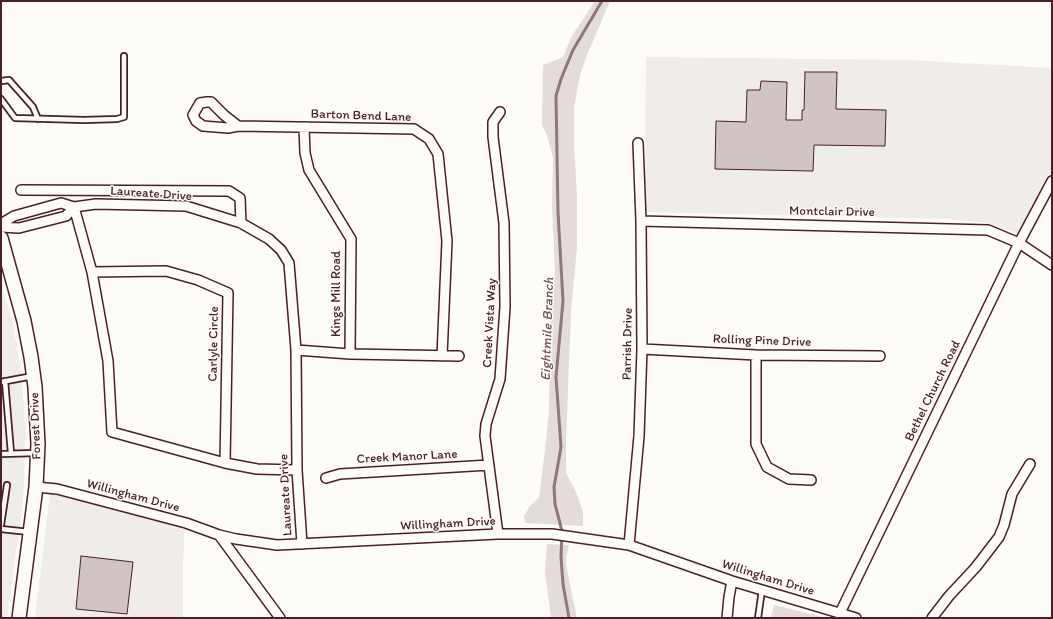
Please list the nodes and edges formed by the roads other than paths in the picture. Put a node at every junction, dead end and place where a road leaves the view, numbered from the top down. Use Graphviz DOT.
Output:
graph roads {
  1 [pos="124,56"];
  2 [pos="1,81"];
  3 [pos="1,99"];
  4 [pos="500,112"];
  5 [pos="38,118"];
  6 [pos="238,126"];
  7 [pos="304,127"];
  8 [pos="638,142"];
  9 [pos="1052,181"];
  10 [pos="21,190"];
  11 [pos="74,207"];
  12 [pos="641,221"];
  13 [pos="241,223"];
  14 [pos="1,226"];
  15 [pos="1,238"];
  16 [pos="1019,243"];
  17 [pos="1052,265"];
  18 [pos="92,272"];
  19 [pos="642,349"];
  20 [pos="296,350"];
  21 [pos="350,354"];
  22 [pos="756,355"];
  23 [pos="442,356"];
  24 [pos="459,356"];
  25 [pos="880,356"];
  26 [pos="34,376"];
  27 [pos="3,382"];
  28 [pos="11,453"];
  29 [pos="38,453"];
  30 [pos="1,454"];
  31 [pos="225,463"];
  32 [pos="1030,464"];
  33 [pos="489,466"];
  34 [pos="298,470"];
  35 [pos="326,478"];
  36 [pos="811,480"];
  37 [pos="7,485"];
  38 [pos="36,487"];
  39 [pos="1,525"];
  40 [pos="1,529"];
  41 [pos="31,532"];
  42 [pos="498,534"];
  43 [pos="219,535"];
  44 [pos="302,544"];
  45 [pos="629,545"];
  46 [pos="732,581"];
  47 [pos="762,590"];
  48 [pos="840,613"];
  49 [pos="19,618"];
  50 [pos="280,618"];
  51 [pos="727,618"];
  52 [pos="758,618"];
  53 [pos="854,618"];
  54 [pos="932,618"];
  1 -- 5 [label="lane"];
  2 -- 5 [label="lane"];
  3 -- 5 [label="lane"];
  4 -- 33 [label="street, Creek Vista Way"];
  6 -- 7 [label="street, Barton Bend Lane"];
  7 -- 21 [label="street, Kings Mill Road"];
  7 -- 23 [label="street, Barton Bend Lane"];
  8 -- 12 [label="street, Parrish Drive"];
  9 -- 16 [label="street, Bethel Church Road"];
  10 -- 13 [label="street"];
  11 -- 13 [label="street, Laureate Drive"];
  11 -- 14 [label="street, Laureate Drive"];
  11 -- 14 [label="street, Laureate Drive"];
  11 -- 18 [label="street"];
  12 -- 16 [label="street, Montclair Drive"];
  12 -- 19 [label="street, Parrish Drive"];
  13 -- 20 [label="street, Laureate Drive"];
  15 -- 26 [label="main road, Forest Drive"];
  16 -- 17 [label="street, Montclair Drive"];
  16 -- 48 [label="street, Bethel Church Road"];
  18 -- 31 [label="street"];
  18 -- 31 [label="street, Carlyle Circle"];
  19 -- 22 [label="street, Rolling Pine Drive"];
  19 -- 45 [label="street, Parrish Drive"];
  20 -- 21 [label="street"];
  20 -- 34 [label="street, Laureate Drive"];
  21 -- 23 [label="street"];
  22 -- 25 [label="street, Rolling Pine Drive"];
  22 -- 36 [label="street"];
  23 -- 24 [label="street"];
  26 -- 27 [label="lane"];
  26 -- 29 [label="main road, Forest Drive"];
  27 -- 28 [label="lane"];
  28 -- 29 [label="lane"];
  28 -- 30 [label="lane"];
  29 -- 38 [label="main road, Forest Drive"];
  31 -- 34 [label="street"];
  32 -- 54 [label="street"];
  33 -- 35 [label="street, Creek Manor Lane"];
  33 -- 42 [label="street, Creek Vista Way"];
  34 -- 44 [label="street, Laureate Drive"];
  37 -- 39 [label="lane"];
  38 -- 41 [label="main road, Forest Drive"];
  38 -- 43 [label="street, Willingham Drive"];
  40 -- 41 [label="lane"];
  41 -- 49 [label="main road, Forest Drive"];
  42 -- 44 [label="street, Willingham Drive"];
  42 -- 45 [label="street, Willingham Drive"];
  43 -- 44 [label="street, Willingham Drive"];
  43 -- 50 [label="street"];
  45 -- 46 [label="street, Willingham Drive"];
  46 -- 47 [label="street, Willingham Drive"];
  46 -- 51 [label="street"];
  47 -- 48 [label="street, Willingham Drive"];
  47 -- 52 [label="lane"];
  48 -- 53 [label="street, Willingham Drive"];
}
